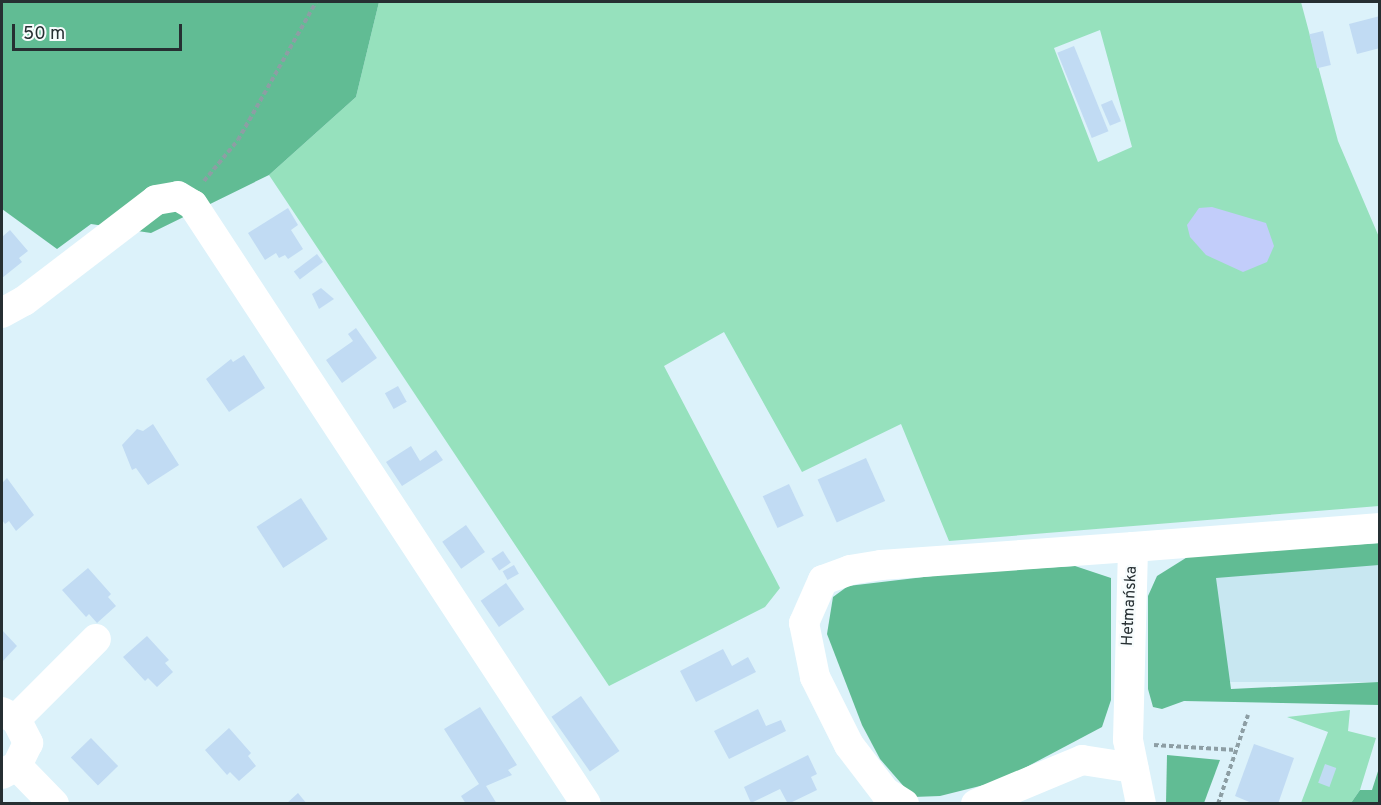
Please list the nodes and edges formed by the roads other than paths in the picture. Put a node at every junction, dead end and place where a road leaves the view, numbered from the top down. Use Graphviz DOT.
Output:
graph roads {
  1 [pos="2,313"];
  2 [pos="1380,528"];
  3 [pos="1133,547"];
  4 [pos="96,639"];
  5 [pos="9,716"];
  6 [pos="1142,756"];
  7 [pos="9,770"];
  8 [pos="54,804"];
  9 [pos="586,804"];
  10 [pos="904,804"];
  11 [pos="976,804"];
  12 [pos="1142,804"];
  1 -- 9 [label="street"];
  2 -- 3 [label="street, Hetmańska"];
  3 -- 6 [label="street, Hetmańska"];
  3 -- 10 [label="street"];
  4 -- 5 [label="street"];
  5 -- 7 [label="street"];
  6 -- 11 [label="street"];
  6 -- 12 [label="street, Hetmańska"];
  7 -- 8 [label="street"];
}
